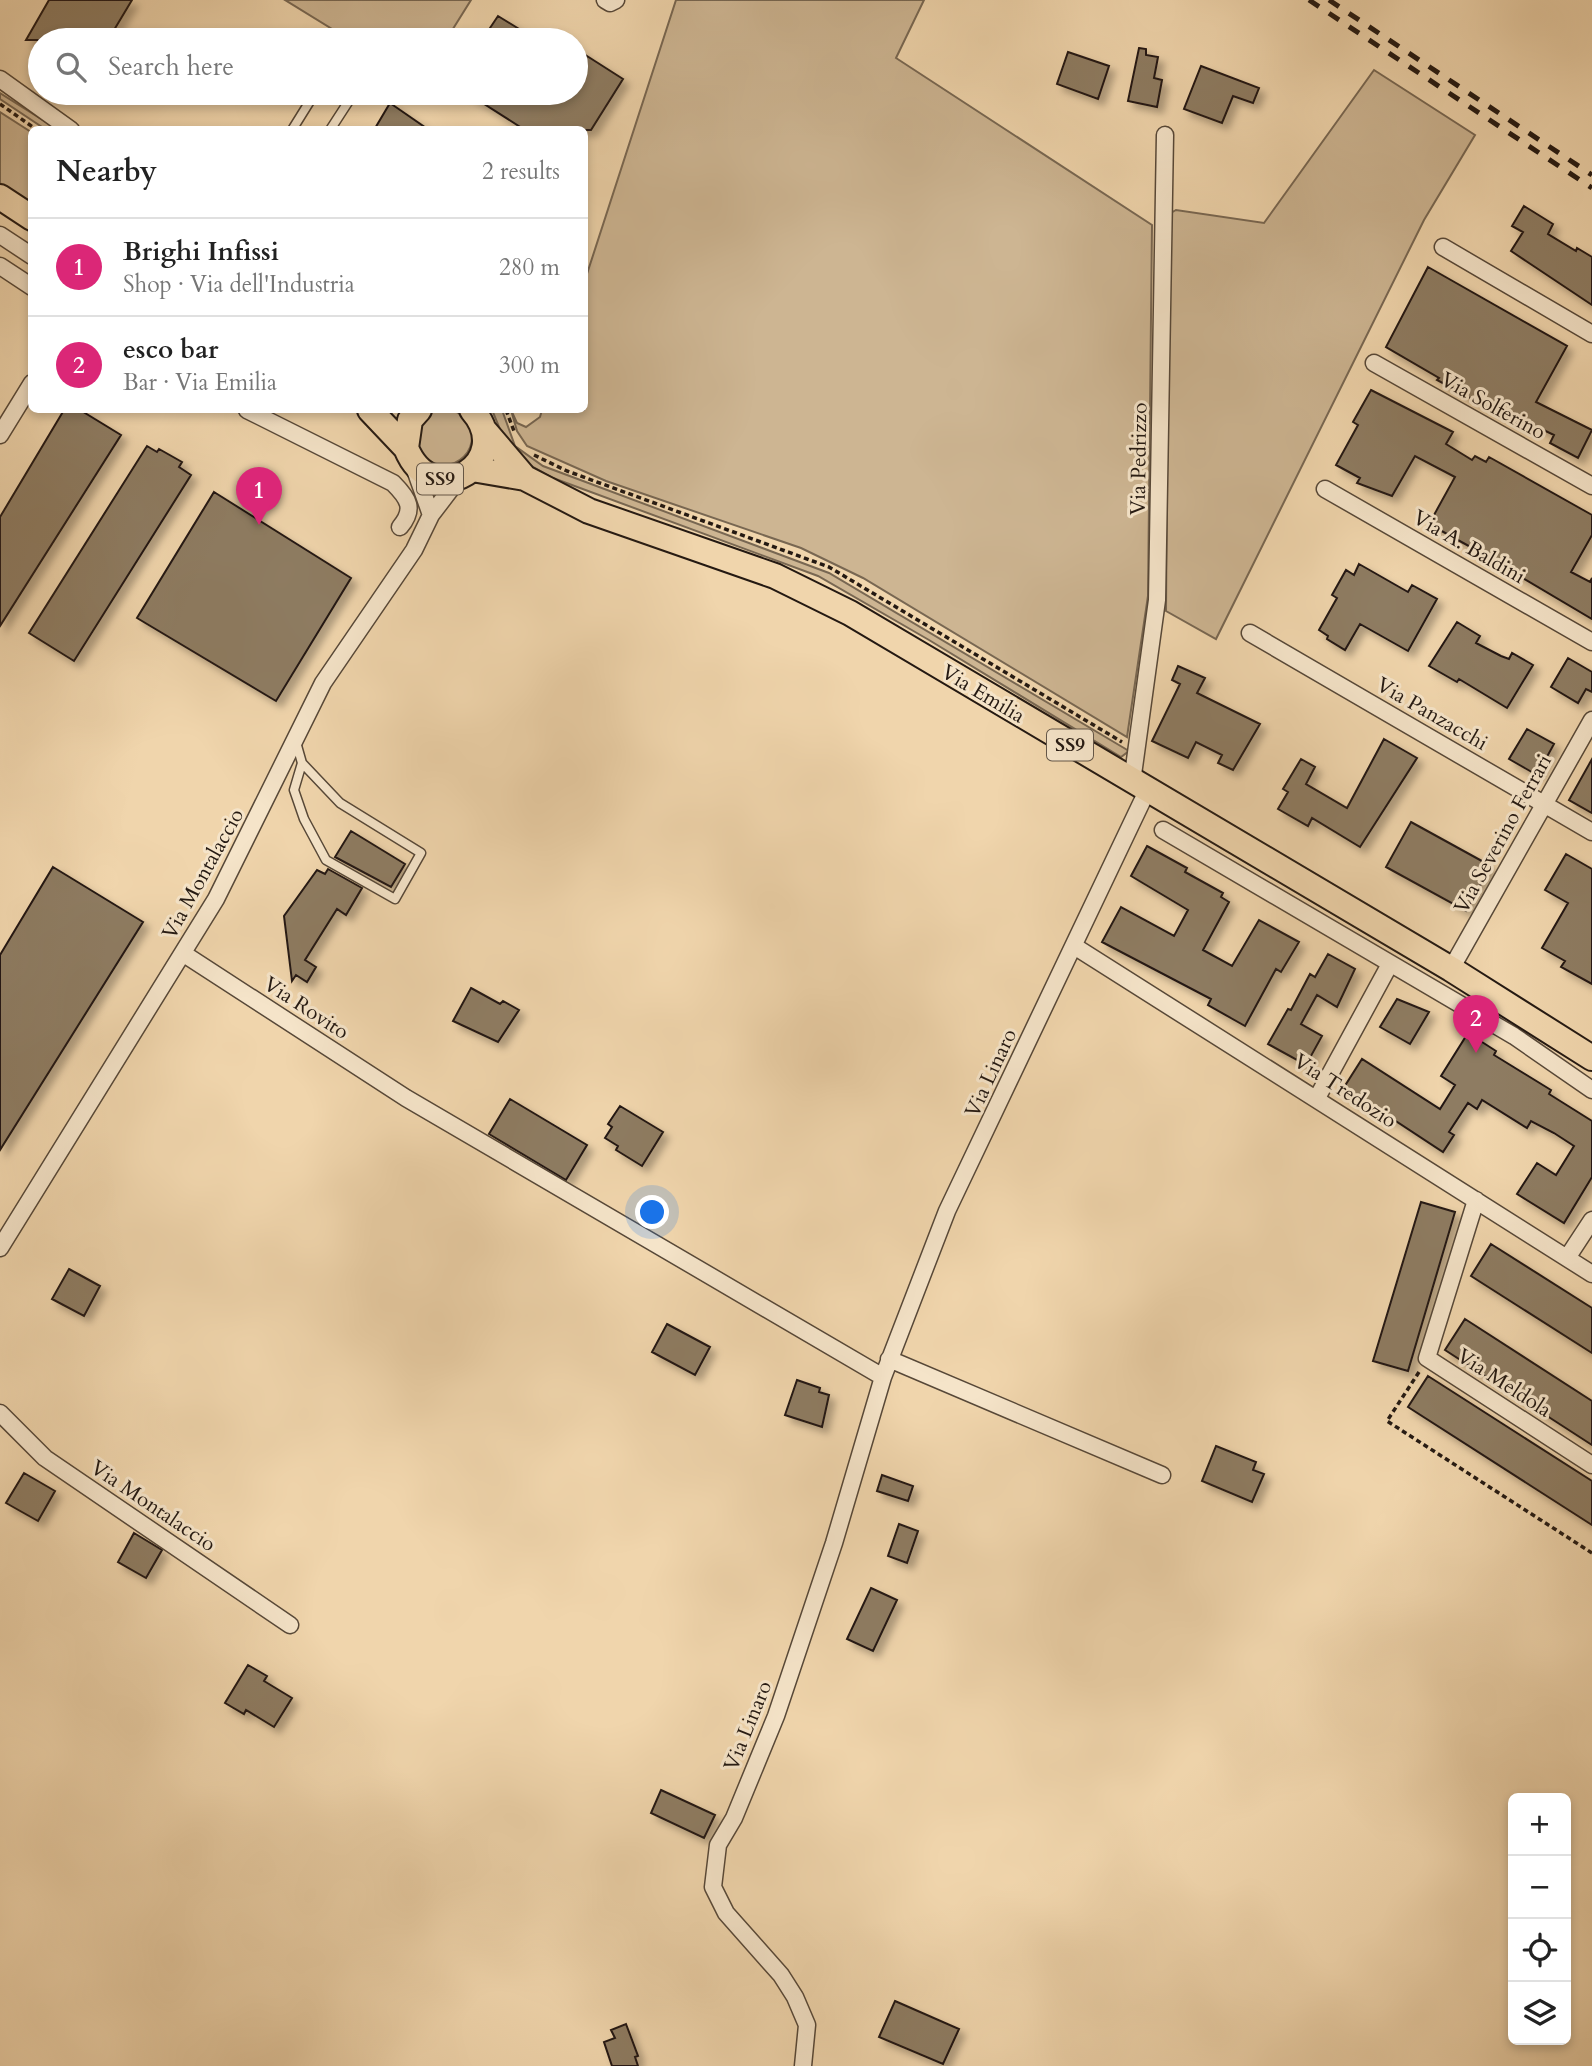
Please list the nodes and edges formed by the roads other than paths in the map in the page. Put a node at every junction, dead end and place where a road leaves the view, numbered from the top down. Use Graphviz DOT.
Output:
graph roads {
  1 [pos="605,0"];
  2 [pos="616,0"];
  3 [pos="0,79"];
  4 [pos="28,99"];
  5 [pos="36,105"];
  6 [pos="308,105"];
  7 [pos="346,105"];
  8 [pos="65,126"];
  9 [pos="295,126"];
  10 [pos="333,126"];
  11 [pos="1165,135"];
  12 [pos="0,197"];
  13 [pos="28,215"];
  14 [pos="2,241"];
  15 [pos="1443,247"];
  16 [pos="28,254"];
  17 [pos="0,266"];
  18 [pos="28,284"];
  19 [pos="1592,334"];
  20 [pos="1374,363"];
  21 [pos="28,390"];
  22 [pos="252,413"];
  23 [pos="269,413"];
  24 [pos="373,413"];
  25 [pos="416,413"];
  26 [pos="473,413"];
  27 [pos="274,425"];
  28 [pos="485,431"];
  29 [pos="0,435"];
  30 [pos="409,454"];
  31 [pos="466,473"];
  32 [pos="525,478"];
  33 [pos="1592,486"];
  34 [pos="1325,489"];
  35 [pos="431,514"];
  36 [pos="400,527"];
  37 [pos="1250,633"];
  38 [pos="1592,642"];
  39 [pos="1592,720"];
  40 [pos="295,739"];
  41 [pos="302,763"];
  42 [pos="1140,786"];
  43 [pos="1544,804"];
  44 [pos="1163,830"];
  45 [pos="1592,832"];
  46 [pos="1074,946"];
  47 [pos="184,954"];
  48 [pos="1390,964"];
  49 [pos="1451,969"];
  50 [pos="1521,1027"];
  51 [pos="1592,1058"];
  52 [pos="1592,1090"];
  53 [pos="1317,1098"];
  54 [pos="1476,1200"];
  55 [pos="1592,1220"];
  56 [pos="0,1248"];
  57 [pos="1567,1258"];
  58 [pos="1592,1275"];
  59 [pos="889,1359"];
  60 [pos="883,1377"];
  61 [pos="0,1413"];
  62 [pos="1592,1465"];
  63 [pos="1162,1475"];
  64 [pos="290,1625"];
  65 [pos="803,2066"];
  1 -- 2 [label="street"];
  3 -- 4 [label="street"];
  5 -- 8 [label="street"];
  6 -- 9 [label="lane"];
  7 -- 10 [label="lane"];
  11 -- 42 [label="street, Via Pedrizzo"];
  12 -- 13 [label="main road"];
  14 -- 16 [label="street"];
  15 -- 19 [label="street"];
  17 -- 18 [label="street"];
  20 -- 33 [label="street, Via Solferino"];
  21 -- 29 [label="street"];
  22 -- 27 [label="street"];
  23 -- 27 [label="street"];
  24 -- 30 [label="main road, Via Emilia / SS9"];
  25 -- 30 [label="main road, SS9"];
  26 -- 28 [label="main road, Via Emilia / SS9"];
  27 -- 36 [label="street"];
  28 -- 31 [label="main road, SS9"];
  28 -- 32 [label="main road, Via Emilia / SS9"];
  30 -- 31 [label="main road, Via Emilia / SS9"];
  30 -- 35 [label="street"];
  31 -- 32 [label="main road, Via Emilia / SS9"];
  31 -- 35 [label="street, Via Montalaccio"];
  32 -- 42 [label="main road, Via Emilia / SS9"];
  34 -- 38 [label="street, Via A. Baldini"];
  35 -- 40 [label="street, Via Montalaccio"];
  37 -- 43 [label="street, Via Panzacchi"];
  39 -- 43 [label="street, Via Severino Ferrari"];
  40 -- 41 [label="lane"];
  40 -- 47 [label="street, Via Montalaccio"];
  41 -- 41 [label="lane"];
  42 -- 46 [label="street, Via Linaro"];
  42 -- 49 [label="main road, Via Emilia / SS9"];
  43 -- 45 [label="street, Via Panzacchi"];
  43 -- 49 [label="street, Via Severino Ferrari"];
  44 -- 48 [label="street, Via Emilia"];
  46 -- 53 [label="street, Via Tredozio"];
  46 -- 59 [label="street, Via Linaro"];
  47 -- 56 [label="street, Via Montalaccio"];
  47 -- 60 [label="street, Via Rovito"];
  48 -- 50 [label="street, Via Emilia"];
  48 -- 53 [label="street"];
  49 -- 50 [label="main road, Via Emilia / SS9"];
  50 -- 51 [label="main road, Via Emilia / SS9"];
  50 -- 52 [label="street, Via Emilia"];
  53 -- 54 [label="street, Via Tredozio"];
  54 -- 57 [label="street, Via Tredozio"];
  54 -- 62 [label="street, Via Meldola"];
  55 -- 57 [label="street"];
  57 -- 58 [label="street, Via Tredozio"];
  59 -- 60 [label="street, Via Linaro"];
  59 -- 63 [label="street"];
  60 -- 65 [label="street, Via Linaro"];
  61 -- 64 [label="street, Via Montalaccio"];
}
